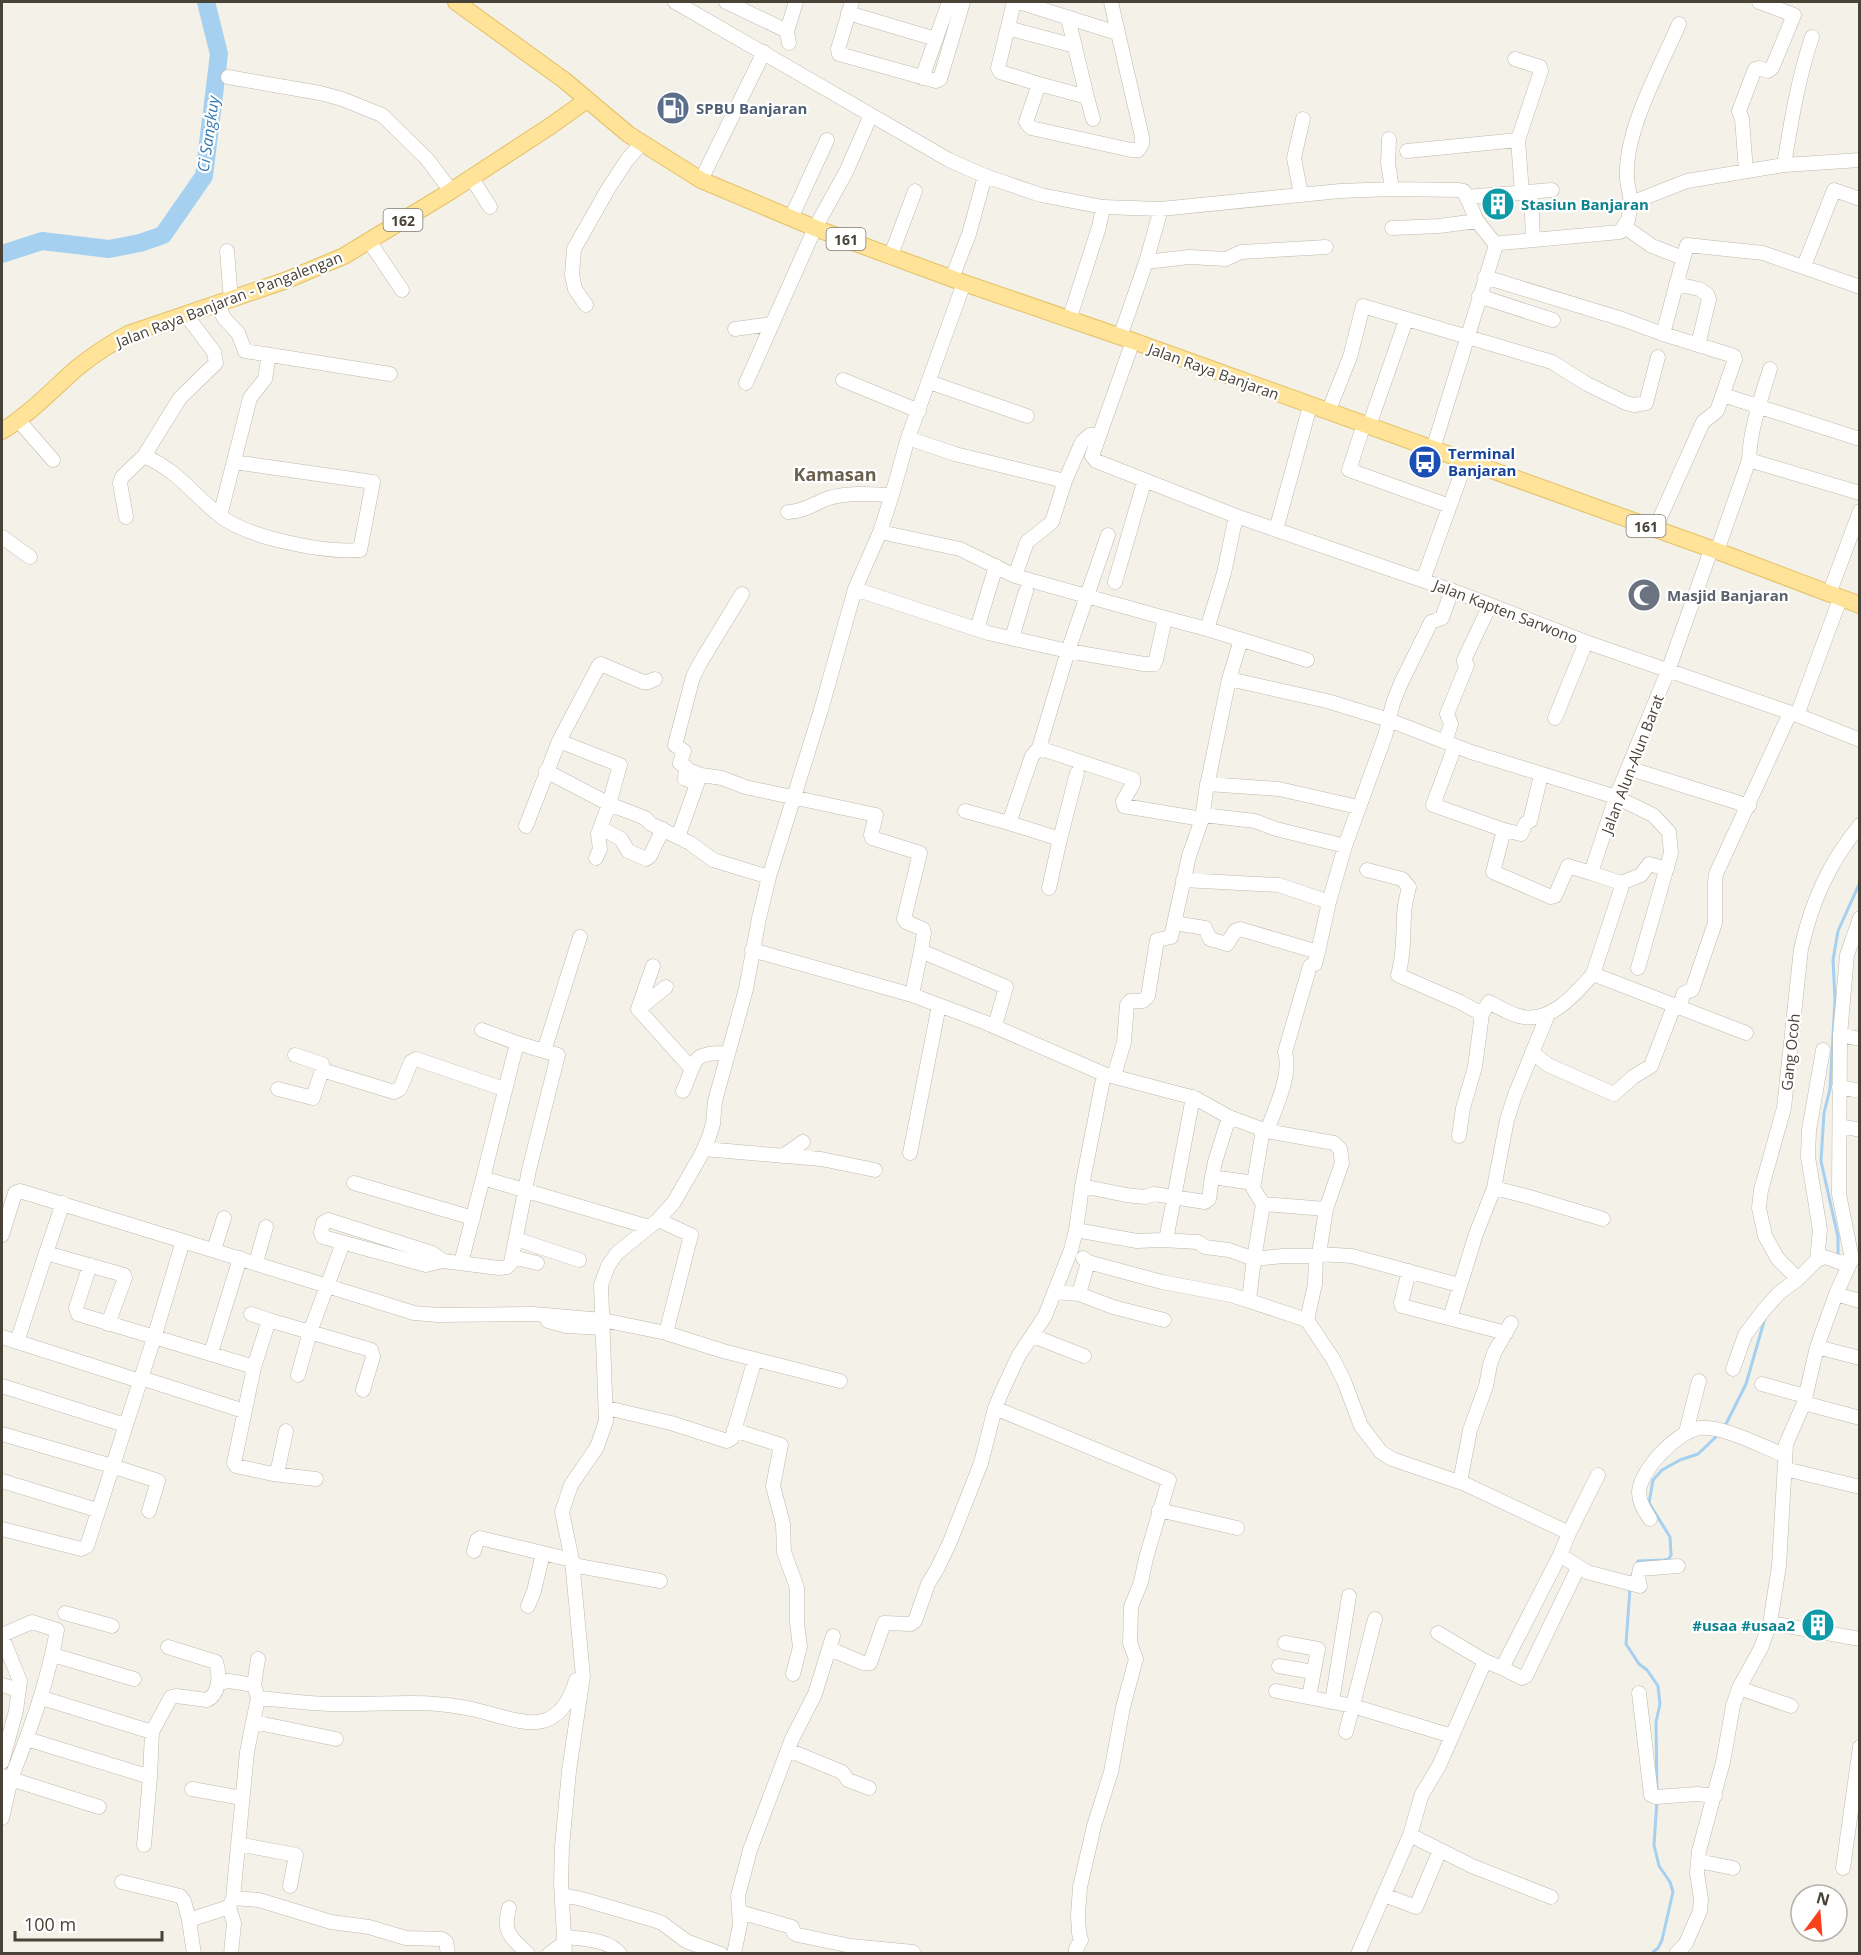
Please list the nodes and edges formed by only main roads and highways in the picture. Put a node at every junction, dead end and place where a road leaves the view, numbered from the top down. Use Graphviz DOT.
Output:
graph roads {
  1 [pos="464,4"];
  2 [pos="587,100"];
  3 [pos="2,431"];
  4 [pos="1860,605"];
  1 -- 2 [label="main road, 161"];
  2 -- 3 [label="main road, Jalan Raya Banjaran - Pangalengan / 162"];
  2 -- 4 [label="main road, Jalan Raya Banjaran / 161"];
}
